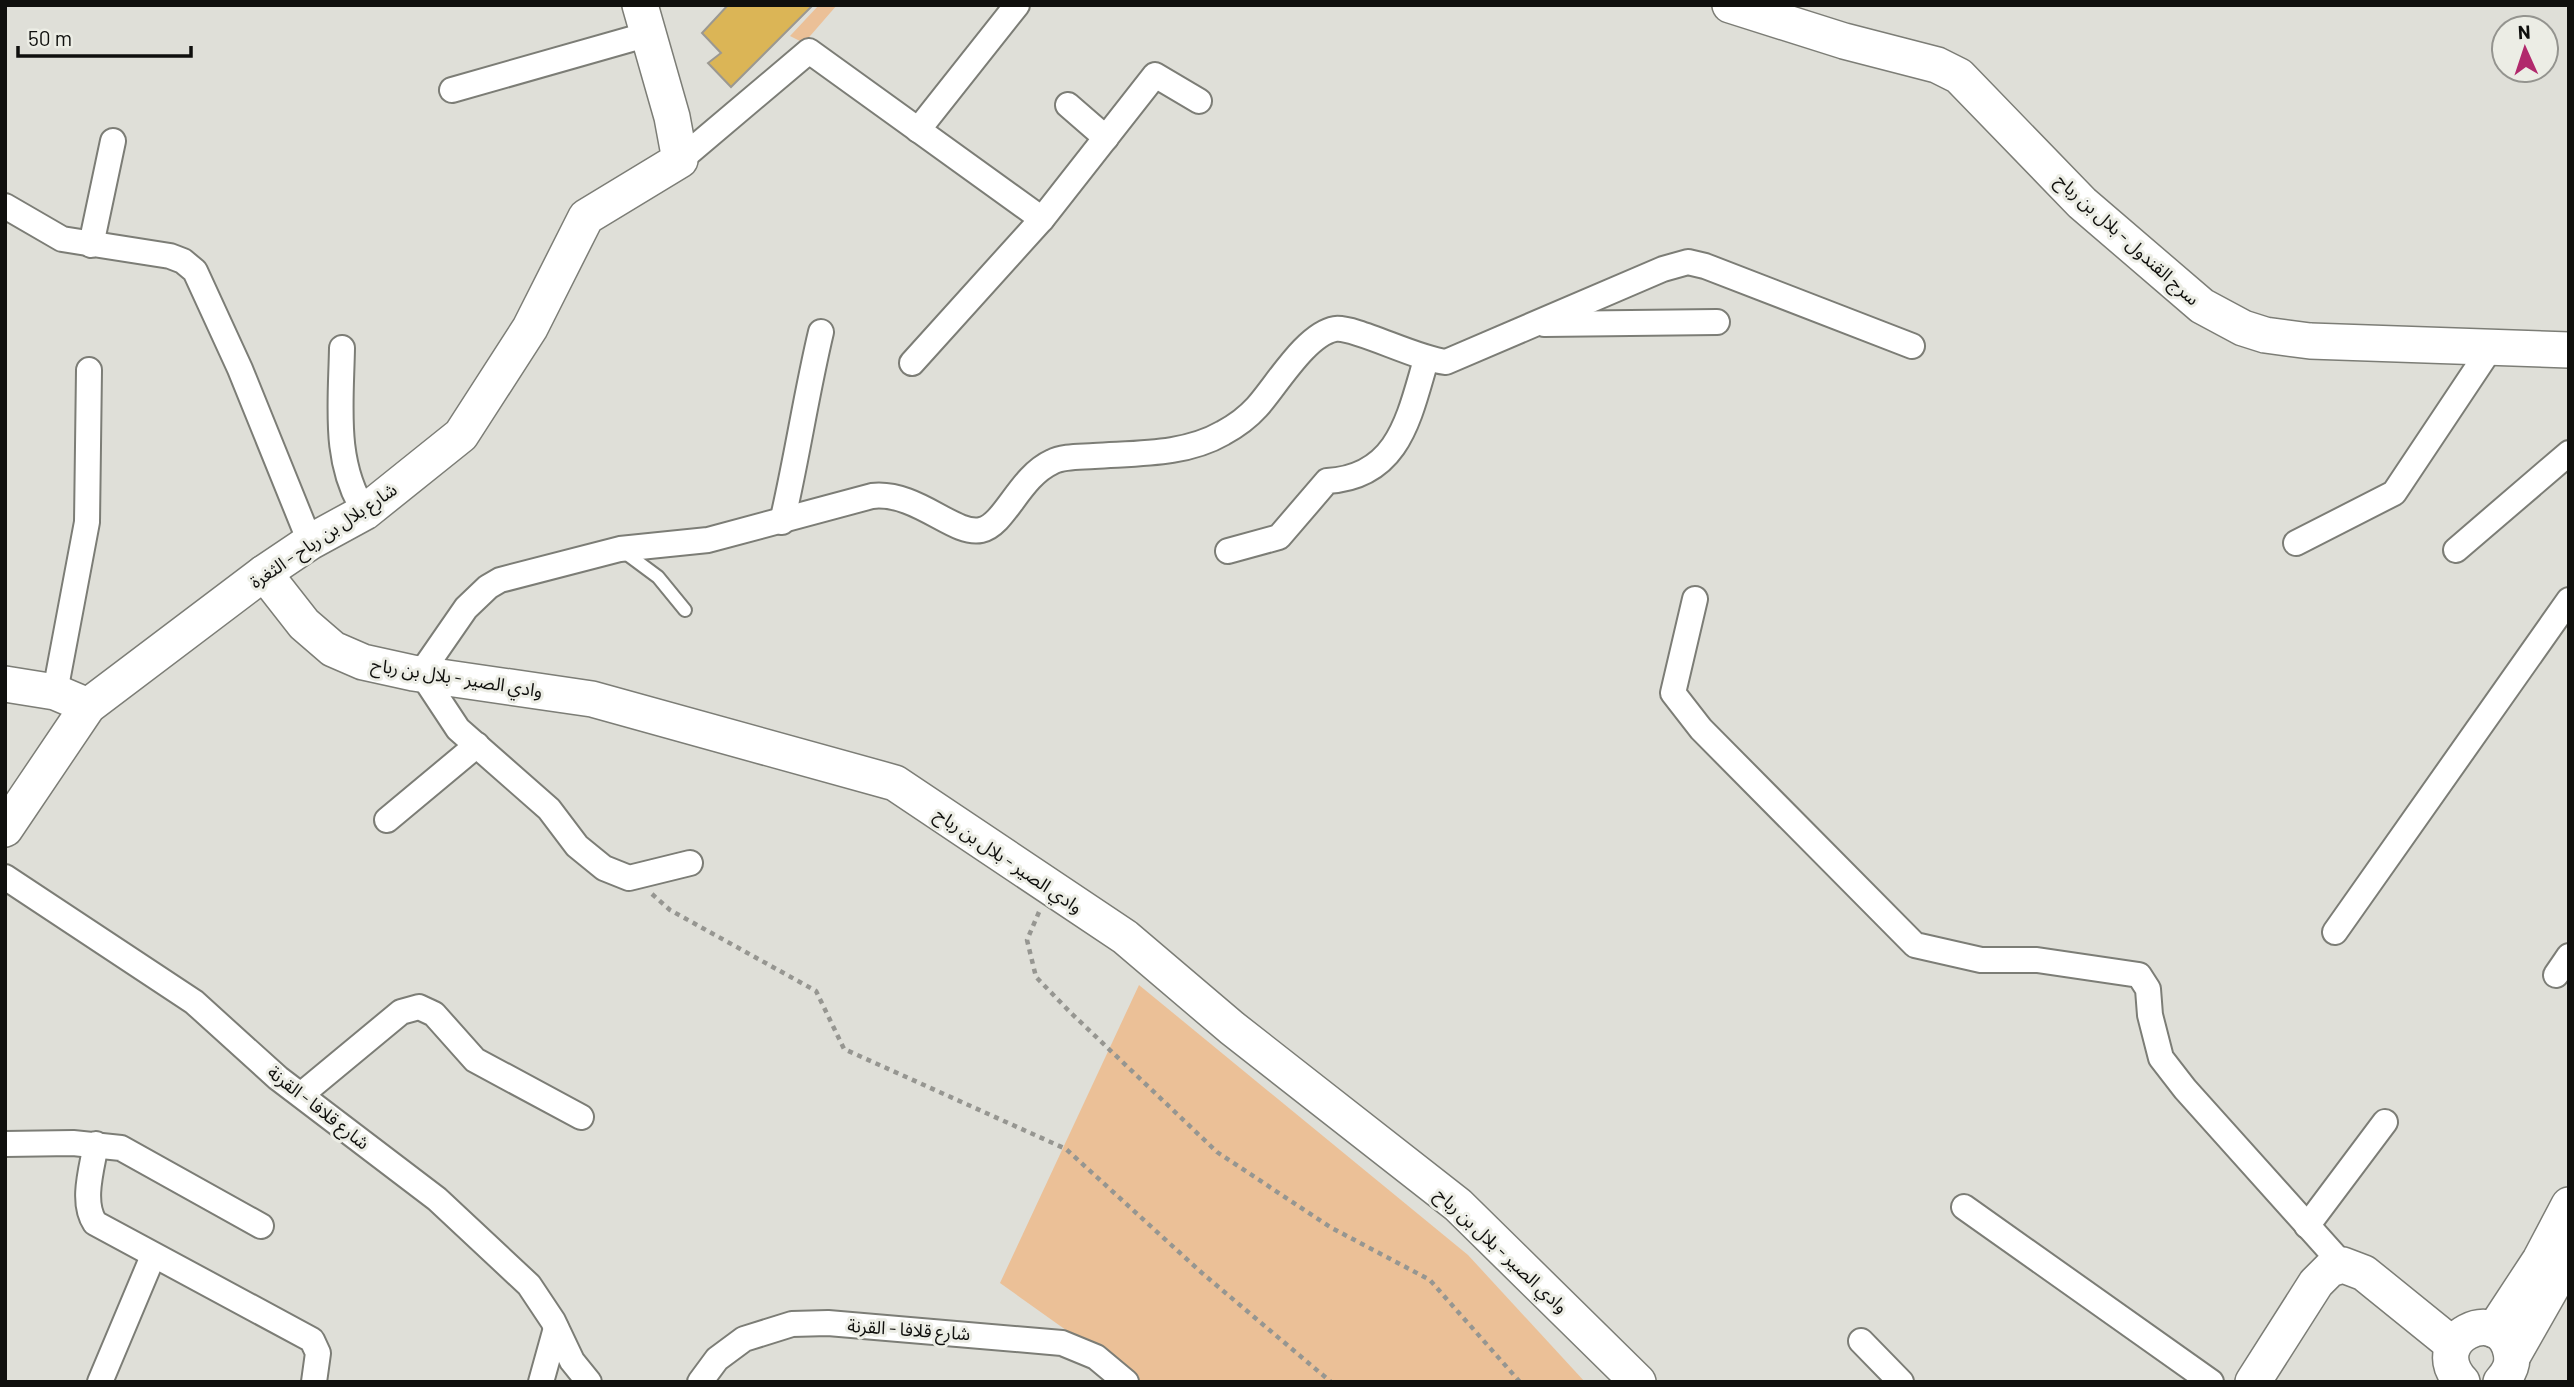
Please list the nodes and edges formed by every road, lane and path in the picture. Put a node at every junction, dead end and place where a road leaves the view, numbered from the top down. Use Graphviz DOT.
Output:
graph roads {
  1 [pos="1017,5"];
  2 [pos="1730,5"];
  3 [pos="644,20"];
  4 [pos="452,90"];
  5 [pos="1199,101"];
  6 [pos="1068,105"];
  7 [pos="918,130"];
  8 [pos="1106,138"];
  9 [pos="113,141"];
  10 [pos="680,160"];
  11 [pos="5,206"];
  12 [pos="1042,219"];
  13 [pos="91,245"];
  14 [pos="1717,322"];
  15 [pos="1532,325"];
  16 [pos="821,332"];
  17 [pos="1912,346"];
  18 [pos="2493,346"];
  19 [pos="342,348"];
  20 [pos="2569,350"];
  21 [pos="1426,360"];
  22 [pos="912,363"];
  23 [pos="89,370"];
  24 [pos="2569,453"];
  25 [pos="365,512"];
  26 [pos="782,522"];
  27 [pos="310,542"];
  28 [pos="2295,543"];
  29 [pos="620,549"];
  30 [pos="2456,550"];
  31 [pos="1228,551"];
  32 [pos="264,573"];
  33 [pos="1695,599"];
  34 [pos="2569,600"];
  35 [pos="685,610"];
  36 [pos="421,673"];
  37 [pos="5,684"];
  38 [pos="55,692"];
  39 [pos="88,706"];
  40 [pos="477,745"];
  41 [pos="387,820"];
  42 [pos="5,830"];
  43 [pos="690,863"];
  44 [pos="5,877"];
  45 [pos="634,877"];
  46 [pos="1049,888"];
  47 [pos="2335,933"];
  48 [pos="302,1094"];
  49 [pos="581,1117"];
  50 [pos="2385,1122"];
  51 [pos="5,1144"];
  52 [pos="96,1144"];
  53 [pos="2569,1205"];
  54 [pos="1965,1207"];
  55 [pos="261,1226"];
  56 [pos="2307,1227"];
  57 [pos="153,1256"];
  58 [pos="2569,1256"];
  59 [pos="2343,1265"];
  60 [pos="556,1328"];
  61 [pos="1861,1341"];
  62 [pos="2453,1345"];
  63 [pos="2503,1356"];
  64 [pos="100,1382"];
  65 [pos="314,1382"];
  66 [pos="541,1382"];
  67 [pos="589,1382"];
  68 [pos="700,1382"];
  69 [pos="1126,1382"];
  70 [pos="1331,1382"];
  71 [pos="1520,1382"];
  72 [pos="1638,1382"];
  73 [pos="1901,1382"];
  74 [pos="2211,1382"];
  75 [pos="2253,1382"];
  76 [pos="2462,1382"];
  1 -- 7 [label="street"];
  2 -- 18 [label="street, سرج القندول - بلال بن رباح"];
  3 -- 4 [label="street"];
  3 -- 10 [label="street"];
  5 -- 8 [label="street"];
  6 -- 8 [label="street"];
  7 -- 10 [label="street"];
  7 -- 12 [label="street"];
  8 -- 12 [label="street"];
  9 -- 13 [label="street"];
  10 -- 25 [label="street, شارع بلال بن رباح - الثغرة"];
  11 -- 13 [label="street"];
  12 -- 22 [label="street"];
  13 -- 27 [label="street"];
  14 -- 15 [label="street"];
  15 -- 17 [label="street"];
  15 -- 21 [label="street"];
  16 -- 26 [label="street"];
  18 -- 20 [label="street, سرج القندول - بلال بن رباح"];
  18 -- 28 [label="street"];
  19 -- 25 [label="street"];
  21 -- 26 [label="street"];
  21 -- 31 [label="street"];
  23 -- 38 [label="street"];
  24 -- 30 [label="street"];
  25 -- 27 [label="street, شارع بلال بن رباح - الثغرة"];
  26 -- 29 [label="street"];
  27 -- 32 [label="street, شارع بلال بن رباح - الثغرة"];
  29 -- 35 [label="lane"];
  29 -- 36 [label="street"];
  32 -- 36 [label="street, وادي الصير - بلال بن رباح"];
  32 -- 39 [label="street, شارع بلال بن رباح - الثغرة"];
  33 -- 56 [label="street"];
  34 -- 47 [label="street"];
  36 -- 40 [label="street"];
  36 -- 46 [label="street, وادي الصير - بلال بن رباح"];
  37 -- 38 [label="street"];
  38 -- 39 [label="street"];
  39 -- 42 [label="street, شارع بلال بن رباح - الثغرة"];
  40 -- 41 [label="street"];
  40 -- 45 [label="street"];
  43 -- 45 [label="street"];
  44 -- 48 [label="street, شارع قلافا - القرنة"];
  45 -- 70 [label="path"];
  46 -- 71 [label="path"];
  46 -- 72 [label="street, وادي الصير - بلال بن رباح"];
  48 -- 49 [label="street"];
  48 -- 60 [label="street, شارع قلافا - القرنة"];
  50 -- 56 [label="street"];
  51 -- 52 [label="street"];
  52 -- 55 [label="street"];
  52 -- 57 [label="street"];
  53 -- 63 [label="street"];
  54 -- 74 [label="street"];
  56 -- 59 [label="street"];
  57 -- 64 [label="street"];
  57 -- 65 [label="street"];
  58 -- 63 [label="street"];
  59 -- 62 [label="street"];
  59 -- 75 [label="street"];
  60 -- 66 [label="street"];
  60 -- 67 [label="street, شارع قلافا - القرنة"];
  61 -- 73 [label="street"];
  62 -- 63 [label="street"];
  62 -- 76 [label="street"];
  68 -- 69 [label="street, شارع قلافا - القرنة"];
}
